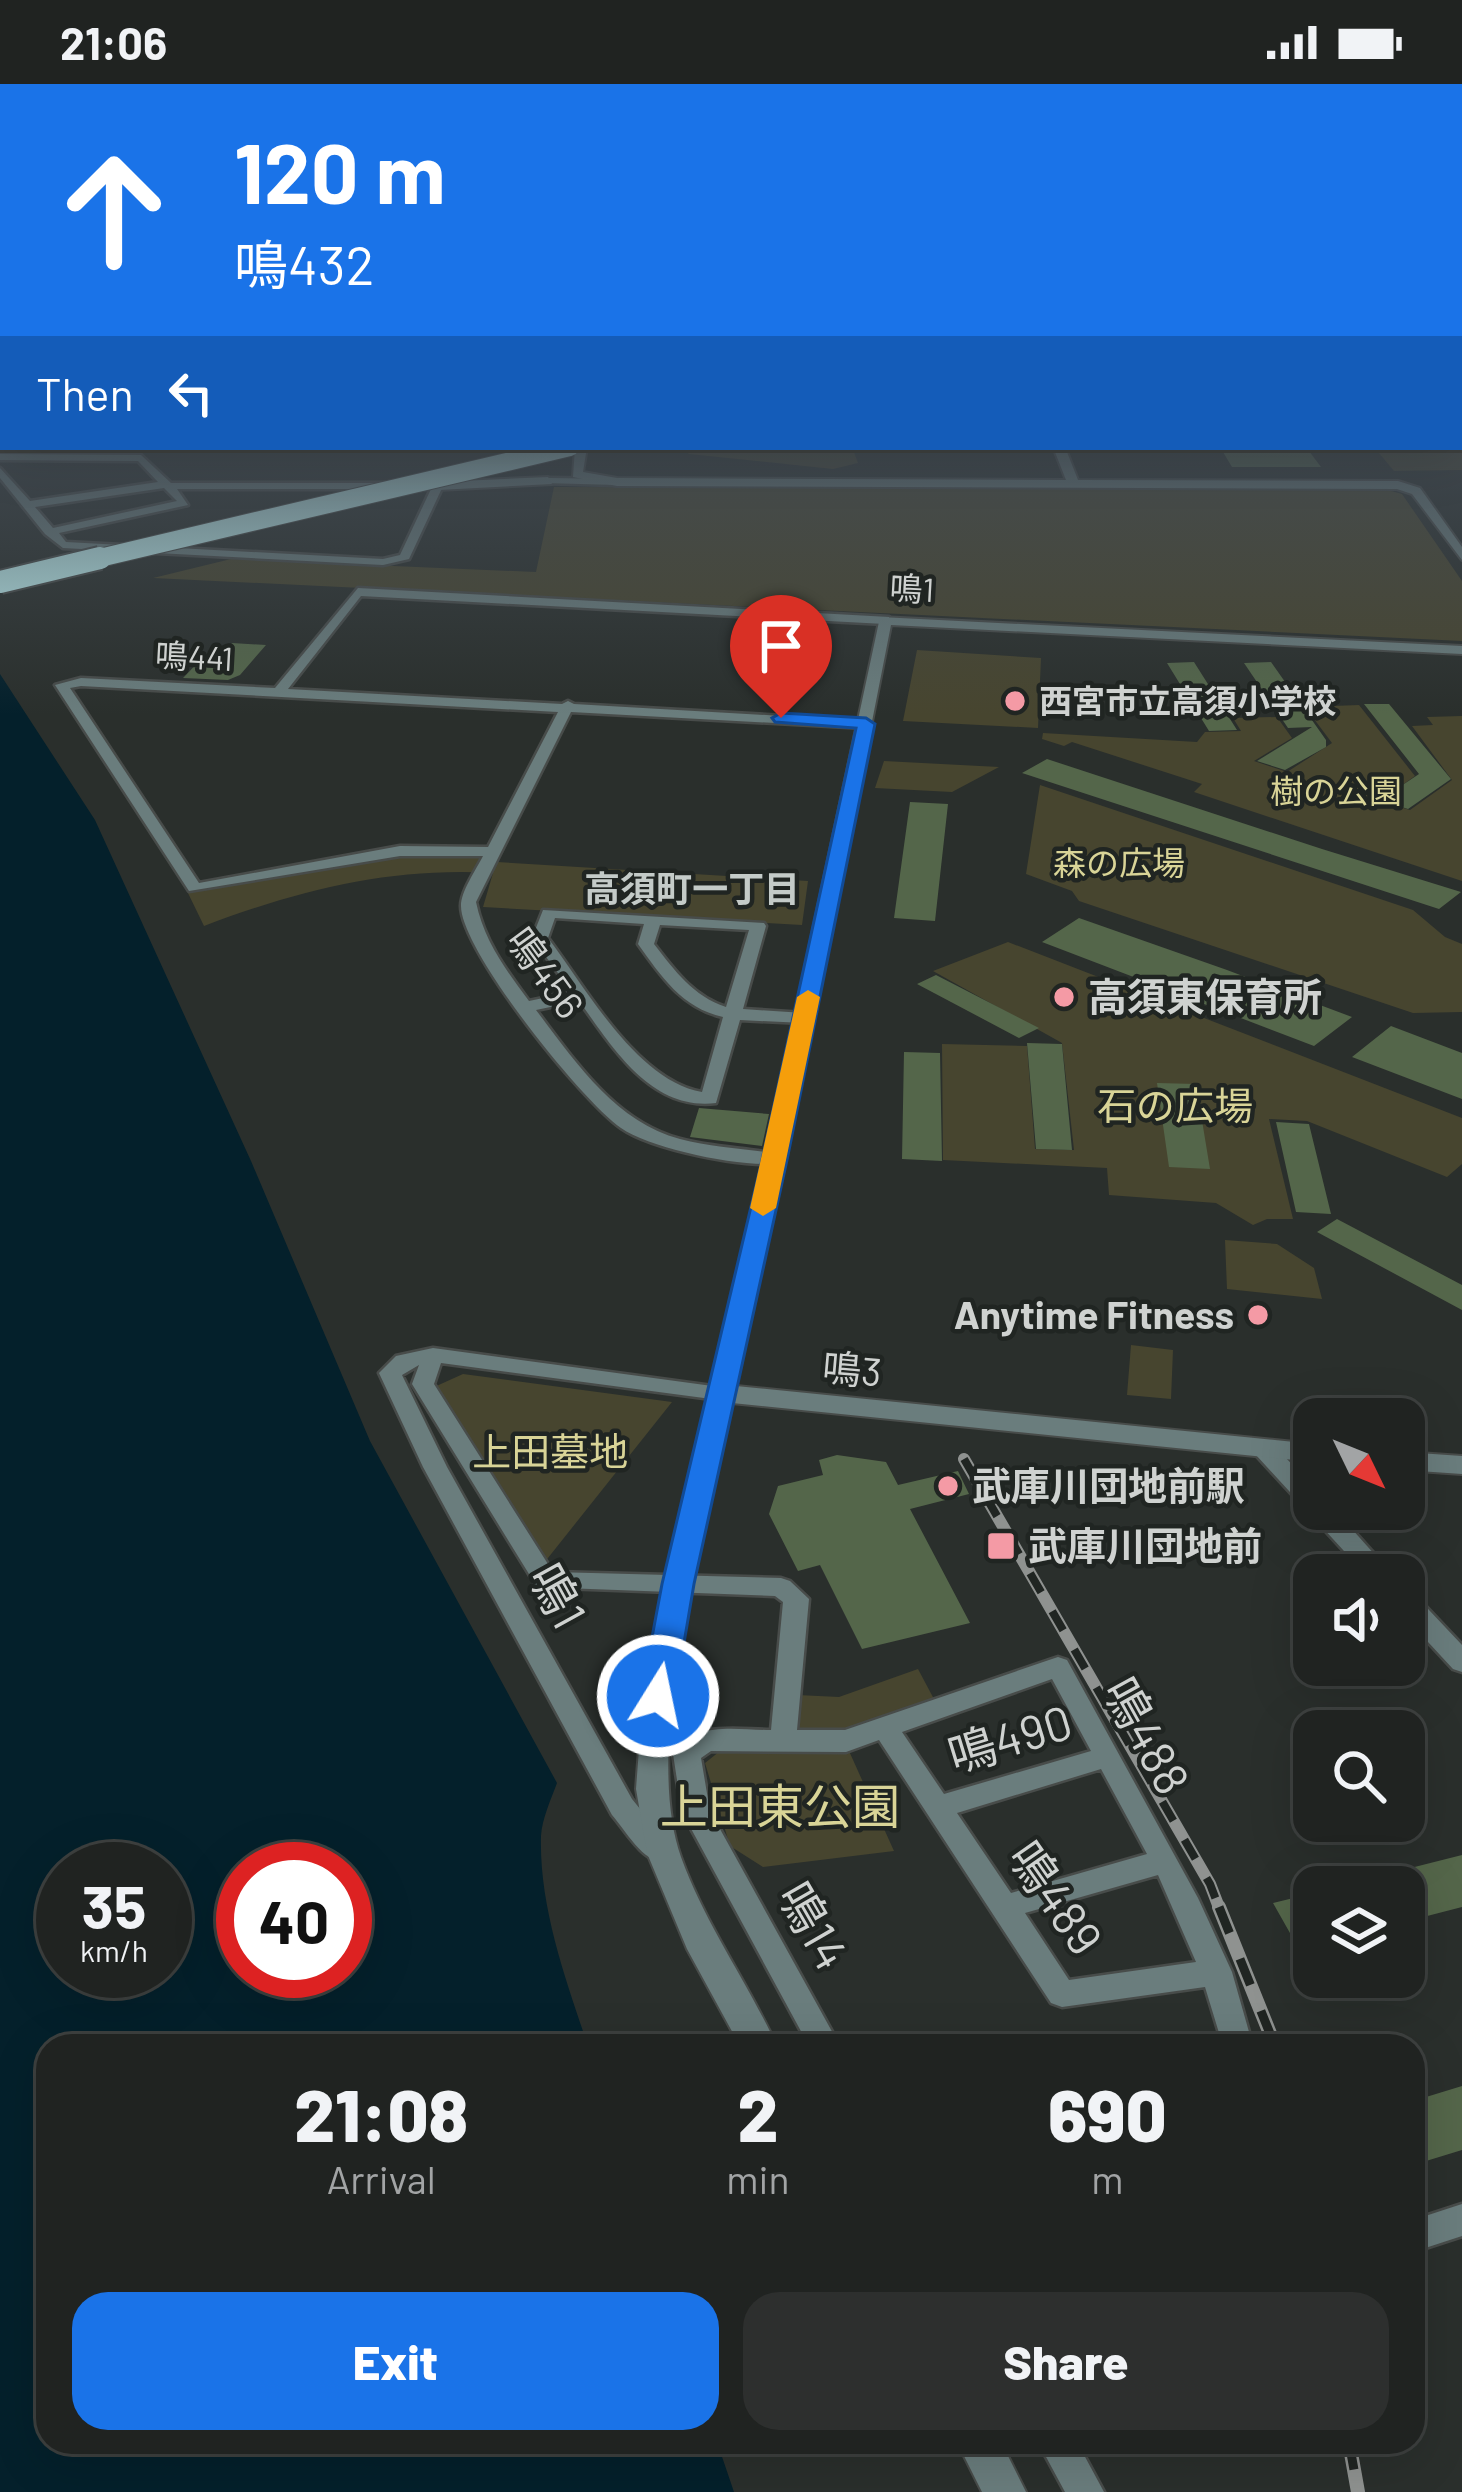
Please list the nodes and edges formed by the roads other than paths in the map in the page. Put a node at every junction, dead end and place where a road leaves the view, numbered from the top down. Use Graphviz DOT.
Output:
graph roads {
  1 [pos="15,490"];
  2 [pos="129,490"];
  3 [pos="172,490"];
  4 [pos="361,490"];
  5 [pos="385,490"];
  6 [pos="393,490"];
  7 [pos="436,490"];
  8 [pos="1409,490"];
  9 [pos="1434,490"];
  10 [pos="27,505"];
  11 [pos="306,509"];
  12 [pos="1462,528"];
  13 [pos="49,532"];
  14 [pos="1461,553"];
  15 [pos="0,578"];
  16 [pos="885,620"];
  17 [pos="1462,650"];
  18 [pos="279,692"];
  19 [pos="568,705"];
  20 [pos="866,724"];
  21 [pos="491,852"];
  22 [pos="652,920"];
  23 [pos="583,995"];
  24 [pos="527,1007"];
  25 [pos="733,1014"];
  26 [pos="804,1018"];
  27 [pos="775,1160"];
  28 [pos="434,1355"];
  29 [pos="390,1372"];
  30 [pos="719,1393"];
  31 [pos="1264,1449"];
  32 [pos="1293,1452"];
  33 [pos="1425,1462"];
  34 [pos="1462,1465"];
  35 [pos="1293,1480"];
  36 [pos="1339,1530"];
  37 [pos="1362,1554"];
  38 [pos="678,1584"];
  39 [pos="1425,1623"];
  40 [pos="1462,1663"];
  41 [pos="885,1728"];
  42 [pos="783,1740"];
  43 [pos="1106,1757"];
  44 [pos="939,1807"];
  45 [pos="663,1853"];
  46 [pos="1164,1861"];
  47 [pos="1004,1907"];
  48 [pos="1217,1972"];
  49 [pos="752,2034"];
  50 [pos="818,2034"];
  51 [pos="1235,2034"];
  52 [pos="1462,2220"];
  53 [pos="1425,2232"];
  54 [pos="984,2454"];
  55 [pos="1063,2454"];
  56 [pos="1005,2492"];
  57 [pos="1086,2492"];
  1 -- 10 [label="street"];
  2 -- 10 [label="street"];
  3 -- 13 [label="street"];
  4 -- 15 [label="highway, bridge"];
  5 -- 11 [label="highway, bridge"];
  6 -- 11 [label="highway, bridge"];
  7 -- 13 [label="street"];
  8 -- 14 [label="street"];
  9 -- 12 [label="street"];
  10 -- 13 [label="street"];
  11 -- 15 [label="highway, bridge"];
  16 -- 17 [label="street, 鳴1"];
  16 -- 18 [label="street, 鳴1"];
  16 -- 20 [label="street"];
  18 -- 19 [label="street, 鳴441"];
  18 -- 21 [label="street, 鳴441"];
  19 -- 20 [label="street, 鳴441"];
  19 -- 21 [label="street, 鳴456"];
  20 -- 26 [label="street"];
  21 -- 24 [label="street, 鳴456"];
  22 -- 23 [label="street"];
  22 -- 25 [label="street"];
  22 -- 25 [label="street"];
  23 -- 24 [label="street"];
  23 -- 25 [label="street"];
  24 -- 27 [label="street, 鳴456"];
  25 -- 26 [label="street"];
  26 -- 27 [label="street"];
  27 -- 30 [label="street"];
  28 -- 29 [label="street, 鳴3"];
  28 -- 30 [label="street, 鳴3"];
  28 -- 38 [label="street"];
  29 -- 45 [label="street, 鳴1"];
  30 -- 31 [label="street, 鳴3"];
  30 -- 38 [label="street"];
  31 -- 32 [label="street, 鳴3"];
  31 -- 35 [label="street"];
  33 -- 34 [label="street"];
  36 -- 37 [label="street"];
  38 -- 42 [label="street"];
  38 -- 45 [label="street"];
  39 -- 40 [label="street"];
  41 -- 42 [label="street, 鳴488"];
  41 -- 43 [label="street, 鳴488"];
  41 -- 44 [label="street, 鳴489"];
  42 -- 50 [label="street, 鳴14"];
  43 -- 44 [label="street, 鳴490"];
  43 -- 46 [label="street, 鳴488"];
  44 -- 47 [label="street, 鳴489"];
  45 -- 49 [label="street"];
  46 -- 47 [label="street"];
  46 -- 48 [label="street, 鳴488"];
  47 -- 48 [label="street, 鳴489"];
  48 -- 51 [label="street, 鳴488"];
  52 -- 53 [label="street"];
  54 -- 56 [label="street"];
  55 -- 57 [label="street"];
}
